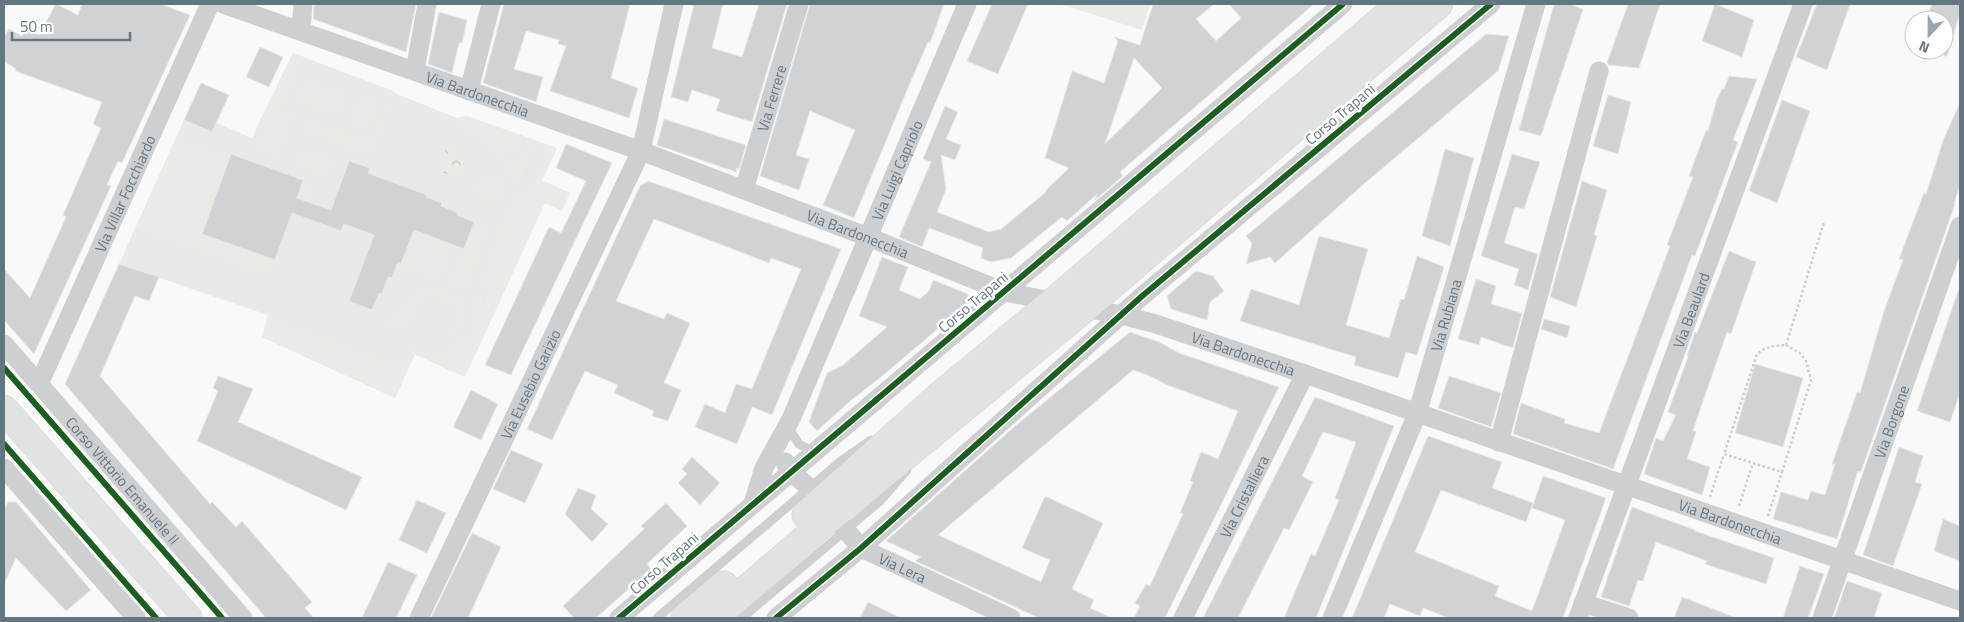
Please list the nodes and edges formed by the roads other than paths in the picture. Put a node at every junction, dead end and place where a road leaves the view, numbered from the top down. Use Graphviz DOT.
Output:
graph roads {
  1 [pos="210,4"];
  2 [pos="223,4"];
  3 [pos="303,4"];
  4 [pos="427,4"];
  5 [pos="491,4"];
  6 [pos="674,4"];
  7 [pos="798,4"];
  8 [pos="967,4"];
  9 [pos="1343,4"];
  10 [pos="1400,4"];
  11 [pos="1439,4"];
  12 [pos="1491,4"];
  13 [pos="1536,4"];
  14 [pos="1803,4"];
  15 [pos="301,31"];
  16 [pos="414,71"];
  17 [pos="1599,71"];
  18 [pos="469,91"];
  19 [pos="641,152"];
  20 [pos="744,190"];
  21 [pos="1960,226"];
  22 [pos="868,237"];
  23 [pos="1005,292"];
  24 [pos="1054,302"];
  25 [pos="1085,308"];
  26 [pos="1121,315"];
  27 [pos="4,344"];
  28 [pos="1306,374"];
  29 [pos="39,384"];
  30 [pos="938,397"];
  31 [pos="4,409"];
  32 [pos="1417,414"];
  33 [pos="947,423"];
  34 [pos="791,424"];
  35 [pos="888,429"];
  36 [pos="880,434"];
  37 [pos="1499,442"];
  38 [pos="814,452"];
  39 [pos="4,470"];
  40 [pos="791,472"];
  41 [pos="1626,486"];
  42 [pos="752,504"];
  43 [pos="828,508"];
  44 [pos="861,548"];
  45 [pos="1843,561"];
  46 [pos="1960,601"];
  47 [pos="1580,611"];
  48 [pos="136,618"];
  49 [pos="188,618"];
  50 [pos="243,618"];
  51 [pos="419,618"];
  52 [pos="619,618"];
  53 [pos="657,618"];
  54 [pos="685,618"];
  55 [pos="713,618"];
  56 [pos="742,618"];
  57 [pos="776,618"];
  58 [pos="1011,618"];
  59 [pos="1183,618"];
  60 [pos="1332,618"];
  61 [pos="1629,618"];
  62 [pos="1822,618"];
  1 -- 29 [label="street, Via Villar Focchiardo"];
  2 -- 15 [label="street, Via Bardonecchia"];
  3 -- 15 [label="street"];
  4 -- 16 [label="street"];
  5 -- 18 [label="street"];
  6 -- 19 [label="street, Via Eusebio Garizio"];
  7 -- 20 [label="street, Via Ferrere"];
  8 -- 22 [label="street, Via Luigi Capriolo"];
  9 -- 23 [label="street, Corso Trapani"];
  10 -- 24 [label="main road, Corso Trapani"];
  11 -- 25 [label="main road, Corso Trapani"];
  12 -- 26 [label="street, Corso Trapani"];
  13 -- 32 [label="street, Via Rubiana"];
  14 -- 41 [label="street, Via Beaulard"];
  15 -- 16 [label="street, Via Bardonecchia"];
  16 -- 18 [label="street, Via Bardonecchia"];
  17 -- 37 [label="street"];
  18 -- 19 [label="street, Via Bardonecchia"];
  19 -- 20 [label="street, Via Bardonecchia"];
  19 -- 51 [label="street, Via Eusebio Garizio"];
  20 -- 22 [label="street, Via Bardonecchia"];
  21 -- 45 [label="street, Via Borgone"];
  22 -- 23 [label="street, Via Bardonecchia"];
  22 -- 34 [label="street, Via Luigi Capriolo"];
  23 -- 24 [label="street, Via Bardonecchia"];
  23 -- 38 [label="street, Corso Trapani"];
  24 -- 25 [label="street, Via Bardonecchia"];
  24 -- 30 [label="main road, Corso Trapani"];
  25 -- 26 [label="street, Via Bardonecchia"];
  25 -- 33 [label="main road, Corso Trapani"];
  26 -- 28 [label="street, Via Bardonecchia"];
  26 -- 44 [label="street, Corso Trapani"];
  27 -- 29 [label="street, Corso Vittorio Emanuele II"];
  28 -- 32 [label="street, Via Bardonecchia"];
  28 -- 59 [label="street, Via Cristalliera"];
  29 -- 50 [label="street, Corso Vittorio Emanuele II"];
  30 -- 35 [label="lane, Corso Trapani"];
  30 -- 43 [label="main road, Corso Trapani"];
  31 -- 49 [label="main road"];
  32 -- 37 [label="street, Via Bardonecchia"];
  32 -- 60 [label="street, Via Rubiana"];
  33 -- 43 [label="main road, Corso Trapani"];
  33 -- 43 [label="lane, Corso Trapani"];
  34 -- 38 [label="lane"];
  34 -- 40 [label="street, Via Luigi Capriolo"];
  34 -- 42 [label="street, Via Luigi Capriolo"];
  36 -- 43 [label="lane, Corso Trapani"];
  37 -- 41 [label="street, Via Bardonecchia"];
  38 -- 40 [label="street, Corso Trapani"];
  39 -- 48 [label="street"];
  40 -- 42 [label="street, Corso Trapani"];
  40 -- 43 [label="street, Via Lera"];
  41 -- 45 [label="street, Via Bardonecchia"];
  41 -- 47 [label="street, Via Beaulard"];
  42 -- 52 [label="street, Corso Trapani"];
  43 -- 44 [label="street, Via Lera"];
  43 -- 53 [label="lane, Corso Trapani"];
  43 -- 54 [label="main road, Corso Trapani"];
  43 -- 55 [label="main road, Corso Trapani"];
  43 -- 56 [label="lane, Corso Trapani"];
  44 -- 57 [label="street, Corso Trapani"];
  44 -- 58 [label="street, Via Lera"];
  45 -- 46 [label="street, Via Bardonecchia"];
  45 -- 62 [label="street, Via Borgone"];
  47 -- 61 [label="street"];
}
